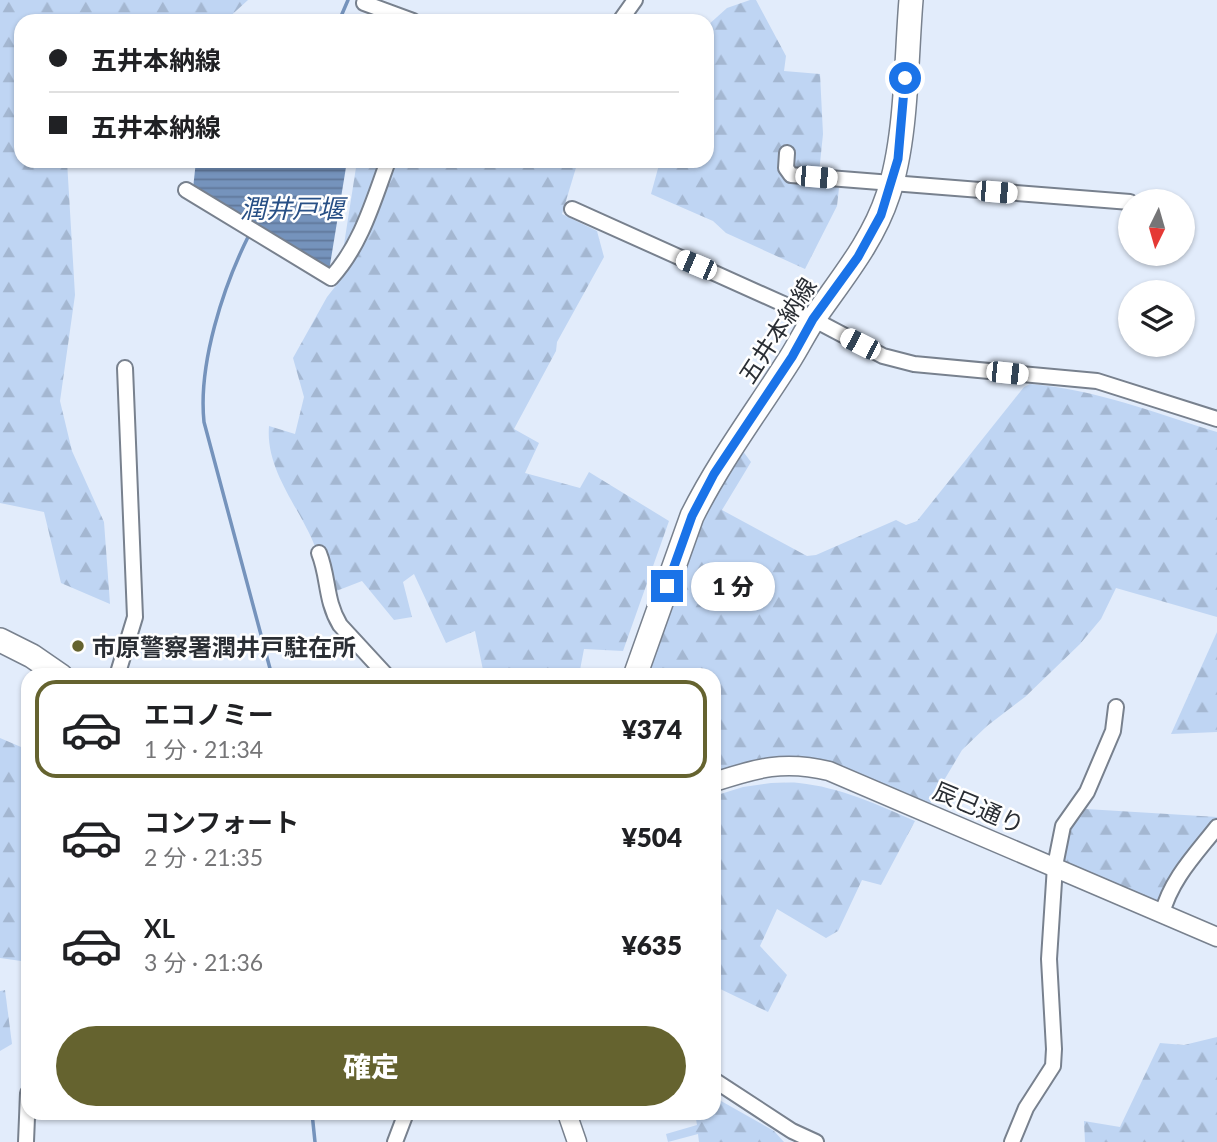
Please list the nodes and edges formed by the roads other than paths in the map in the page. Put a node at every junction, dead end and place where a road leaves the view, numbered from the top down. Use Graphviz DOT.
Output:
graph roads {
  1 [pos="365,0"];
  2 [pos="911,0"];
  3 [pos="394,14"];
  4 [pos="787,153"];
  5 [pos="385,168"];
  6 [pos="892,184"];
  7 [pos="186,190"];
  8 [pos="1118,201"];
  9 [pos="572,209"];
  10 [pos="813,319"];
  11 [pos="125,368"];
  12 [pos="1217,419"];
  13 [pos="320,553"];
  14 [pos="0,640"];
  15 [pos="49,668"];
  16 [pos="119,668"];
  17 [pos="380,668"];
  18 [pos="638,668"];
  19 [pos="1116,707"];
  20 [pos="721,780"];
  21 [pos="1217,827"];
  22 [pos="1055,866"];
  23 [pos="1162,914"];
  24 [pos="1217,937"];
  25 [pos="721,1085"];
  26 [pos="27,1120"];
  27 [pos="403,1120"];
  28 [pos="569,1120"];
  29 [pos="794,1137"];
  30 [pos="26,1142"];
  31 [pos="395,1142"];
  32 [pos="577,1142"];
  33 [pos="816,1142"];
  34 [pos="1012,1142"];
  1 -- 3 [label="street"];
  2 -- 6 [label="main road, 五井本納線"];
  4 -- 6 [label="street"];
  5 -- 7 [label="street"];
  6 -- 8 [label="street"];
  6 -- 10 [label="main road, 五井本納線"];
  9 -- 10 [label="street"];
  10 -- 12 [label="street"];
  10 -- 18 [label="main road, 五井本納線"];
  11 -- 16 [label="street"];
  13 -- 17 [label="street"];
  14 -- 15 [label="main road"];
  19 -- 22 [label="street"];
  20 -- 22 [label="street, 辰巳通り"];
  21 -- 23 [label="street"];
  22 -- 23 [label="street, 辰巳通り"];
  22 -- 34 [label="street"];
  23 -- 24 [label="street, 辰巳通り"];
  25 -- 29 [label="street"];
  26 -- 30 [label="street"];
  27 -- 31 [label="street"];
  28 -- 32 [label="street"];
  29 -- 33 [label="street"];
}
